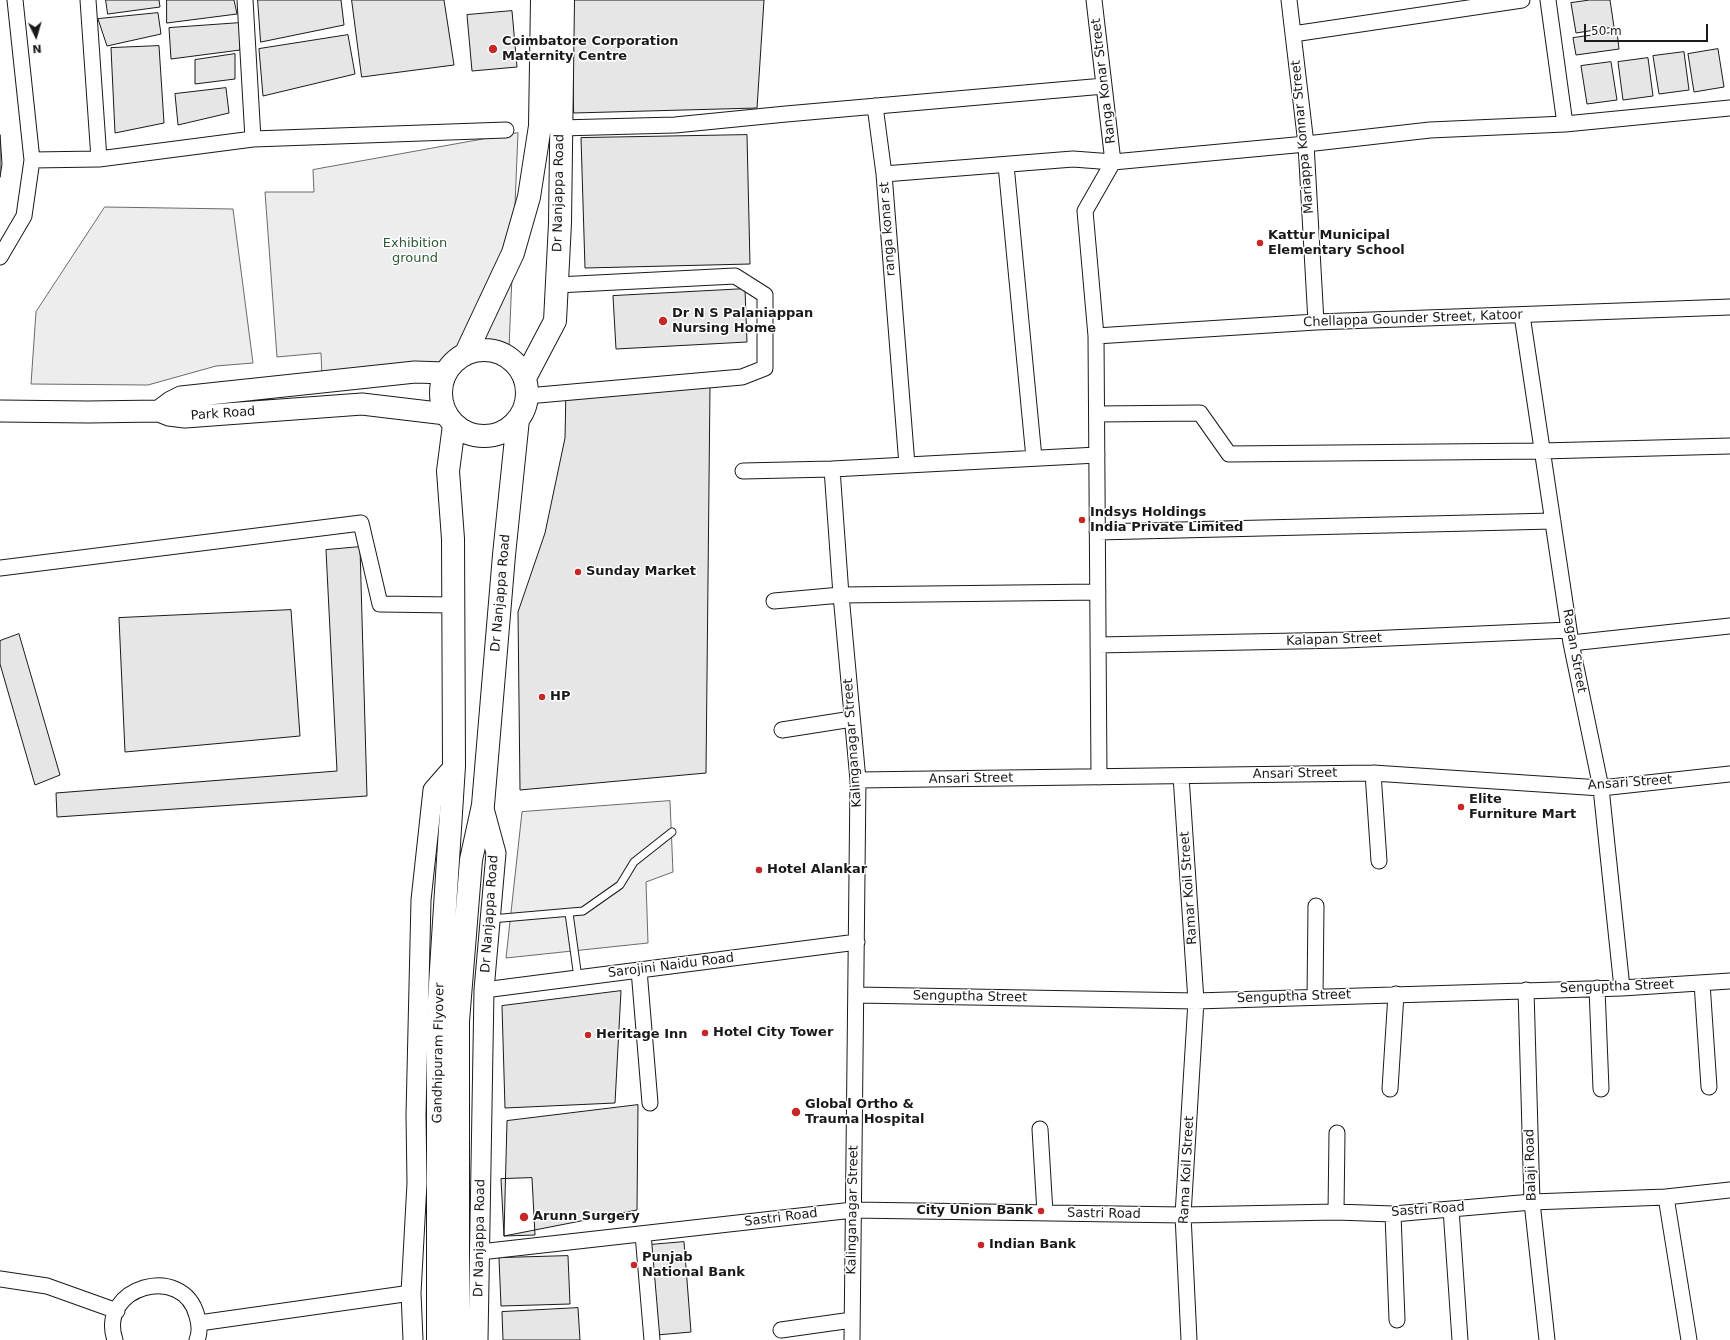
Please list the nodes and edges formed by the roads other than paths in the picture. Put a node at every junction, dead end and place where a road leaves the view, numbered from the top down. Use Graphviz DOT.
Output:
graph roads {
  1 [pos="15,0"];
  2 [pos="88,0"];
  3 [pos="245,0"];
  4 [pos="542,0"];
  5 [pos="563,0"];
  6 [pos="1094,0"];
  7 [pos="1289,0"];
  8 [pos="1522,0"];
  9 [pos="1548,0"];
  10 [pos="1293,34"];
  11 [pos="551,74"];
  12 [pos="1104,86"];
  13 [pos="876,106"];
  14 [pos="1730,108"];
  15 [pos="1565,124"];
  16 [pos="560,128"];
  17 [pos="506,130"];
  18 [pos="253,139"];
  19 [pos="1306,144"];
  20 [pos="99,159"];
  21 [pos="32,160"];
  22 [pos="1113,162"];
  23 [pos="1006,165"];
  24 [pos="884,174"];
  25 [pos="0,257"];
  26 [pos="557,285"];
  27 [pos="1730,307"];
  28 [pos="1522,315"];
  29 [pos="1316,322"];
  30 [pos="1096,336"];
  31 [pos="466,353"];
  32 [pos="445,373"];
  33 [pos="526,387"];
  34 [pos="159,410"];
  35 [pos="0,411"];
  36 [pos="1097,414"];
  37 [pos="518,419"];
  38 [pos="450,420"];
  39 [pos="1730,446"];
  40 [pos="1542,451"];
  41 [pos="1097,455"];
  42 [pos="1034,458"];
  43 [pos="907,465"];
  44 [pos="832,469"];
  45 [pos="743,470"];
  46 [pos="1553,521"];
  47 [pos="1097,532"];
  48 [pos="0,568"];
  49 [pos="1098,592"];
  50 [pos="841,595"];
  51 [pos="774,601"];
  52 [pos="452,605"];
  53 [pos="1730,626"];
  54 [pos="1570,637"];
  55 [pos="1098,644"];
  56 [pos="852,719"];
  57 [pos="782,730"];
  58 [pos="454,766"];
  59 [pos="1372,773"];
  60 [pos="1730,774"];
  61 [pos="1181,776"];
  62 [pos="1099,777"];
  63 [pos="858,780"];
  64 [pos="1601,788"];
  65 [pos="483,804"];
  66 [pos="672,832"];
  67 [pos="1379,861"];
  68 [pos="1316,906"];
  69 [pos="569,913"];
  70 [pos="491,919"];
  71 [pos="857,942"];
  72 [pos="639,970"];
  73 [pos="578,978"];
  74 [pos="1730,981"];
  75 [pos="1702,983"];
  76 [pos="1597,988"];
  77 [pos="1622,988"];
  78 [pos="484,990"];
  79 [pos="1526,990"];
  80 [pos="1396,994"];
  81 [pos="857,995"];
  82 [pos="1315,997"];
  83 [pos="1196,1001"];
  84 [pos="1709,1087"];
  85 [pos="1390,1088"];
  86 [pos="1601,1089"];
  87 [pos="650,1102"];
  88 [pos="1040,1129"];
  89 [pos="1336,1133"];
  90 [pos="1730,1190"];
  91 [pos="1666,1198"];
  92 [pos="1532,1202"];
  93 [pos="1451,1209"];
  94 [pos="853,1210"];
  95 [pos="1336,1212"];
  96 [pos="1045,1213"];
  97 [pos="1393,1214"];
  98 [pos="1183,1215"];
  99 [pos="643,1234"];
  100 [pos="480,1252"];
  101 [pos="0,1279"];
  102 [pos="411,1293"];
  103 [pos="116,1310"];
  104 [pos="852,1320"];
  105 [pos="1397,1320"];
  106 [pos="199,1323"];
  107 [pos="781,1330"];
  108 [pos="115,1340"];
  109 [pos="197,1340"];
  110 [pos="413,1340"];
  111 [pos="438,1340"];
  112 [pos="458,1340"];
  113 [pos="478,1340"];
  114 [pos="652,1340"];
  115 [pos="852,1340"];
  116 [pos="1189,1340"];
  117 [pos="1460,1340"];
  118 [pos="1547,1340"];
  119 [pos="1689,1340"];
  1 -- 21 [label="street"];
  2 -- 20 [label="street"];
  3 -- 18 [label="street"];
  4 -- 11 [label="highway, Dr Nanjappa Road"];
  5 -- 11 [label="highway, Dr Nanjappa Road"];
  6 -- 12 [label="street, Ranga Konar Street"];
  7 -- 10 [label="street, Mariappa Konnar Street"];
  8 -- 10 [label="street"];
  9 -- 15 [label="street"];
  10 -- 19 [label="street, Mariappa Konnar Street"];
  11 -- 16 [label="highway, Dr Nanjappa Road"];
  11 -- 31 [label="highway, Dr Nanjappa Road"];
  12 -- 13 [label="street"];
  12 -- 22 [label="street, Ranga Konar Street"];
  13 -- 16 [label="street"];
  13 -- 24 [label="street"];
  14 -- 15 [label="street, ranga konar st"];
  15 -- 19 [label="street, ranga konar st"];
  16 -- 26 [label="highway, Dr Nanjappa Road"];
  17 -- 18 [label="street"];
  18 -- 20 [label="street"];
  19 -- 22 [label="street, ranga konar st"];
  19 -- 29 [label="street, Mariappa Konnar Street"];
  20 -- 21 [label="street"];
  21 -- 25 [label="street"];
  22 -- 23 [label="street, ranga konar st"];
  22 -- 30 [label="street"];
  23 -- 24 [label="street, ranga konar st"];
  23 -- 42 [label="street"];
  24 -- 43 [label="street, ranga konar st"];
  26 -- 33 [label="highway, Dr Nanjappa Road"];
  26 -- 33 [label="street"];
  27 -- 28 [label="street, Chellappa Gounder Street, Katoor"];
  28 -- 29 [label="street, Chellappa Gounder Street, Katoor"];
  28 -- 40 [label="street, Ragan Street"];
  29 -- 30 [label="street, Chellappa Gounder Street, Katoor"];
  30 -- 36 [label="street"];
  31 -- 32 [label="highway"];
  31 -- 33 [label="highway"];
  32 -- 34 [label="main road"];
  32 -- 38 [label="highway"];
  33 -- 37 [label="highway"];
  34 -- 35 [label="main road, Park Road"];
  34 -- 38 [label="main road, Park Road"];
  36 -- 40 [label="street"];
  36 -- 41 [label="street"];
  37 -- 38 [label="highway"];
  37 -- 65 [label="highway, Dr Nanjappa Road"];
  38 -- 52 [label="highway"];
  39 -- 40 [label="street"];
  40 -- 46 [label="street, Ragan Street"];
  41 -- 42 [label="street"];
  41 -- 47 [label="street"];
  42 -- 43 [label="street"];
  43 -- 44 [label="street"];
  44 -- 45 [label="street"];
  44 -- 50 [label="street"];
  46 -- 47 [label="street"];
  46 -- 54 [label="street, Ragan Street"];
  47 -- 49 [label="street"];
  48 -- 52 [label="street"];
  49 -- 50 [label="street"];
  49 -- 55 [label="street"];
  50 -- 51 [label="street"];
  50 -- 56 [label="street, Kalinganagar Street"];
  52 -- 58 [label="highway"];
  53 -- 54 [label="street"];
  54 -- 55 [label="street, Kalapan Street"];
  54 -- 64 [label="street, Ragan Street"];
  55 -- 62 [label="street"];
  56 -- 57 [label="street"];
  56 -- 63 [label="street, Kalinganagar Street"];
  58 -- 102 [label="street"];
  58 -- 111 [label="highway, Gandhipuram Flyover"];
  59 -- 61 [label="street, Ansari Street"];
  59 -- 64 [label="street, Ansari Street"];
  59 -- 67 [label="street"];
  60 -- 64 [label="street, Ansari Street"];
  61 -- 62 [label="street, Ansari Street"];
  61 -- 83 [label="street, Ramar Koil Street"];
  62 -- 63 [label="street, Ansari Street"];
  63 -- 71 [label="street, Kalinganagar Street"];
  64 -- 77 [label="street, Ragan Street"];
  65 -- 70 [label="street, Dr Nanjappa Road"];
  65 -- 112 [label="highway, Gandhipuram Flyover"];
  66 -- 69 [label="lane"];
  68 -- 82 [label="street"];
  69 -- 70 [label="lane"];
  69 -- 73 [label="lane"];
  70 -- 78 [label="street, Dr Nanjappa Road"];
  71 -- 72 [label="street, Sarojini Naidu Road"];
  71 -- 81 [label="street, Kalinganagar Street"];
  72 -- 73 [label="street, Sarojini Naidu Road"];
  72 -- 87 [label="street"];
  73 -- 78 [label="street, Sarojini Naidu Road"];
  74 -- 75 [label="street, Senguptha Street"];
  75 -- 77 [label="street, Senguptha Street"];
  75 -- 84 [label="street"];
  76 -- 77 [label="street, Senguptha Street"];
  76 -- 79 [label="street, Senguptha Street"];
  76 -- 86 [label="street"];
  78 -- 100 [label="street, Dr Nanjappa Road"];
  79 -- 80 [label="street, Senguptha Street"];
  79 -- 92 [label="street, Balaji Road"];
  80 -- 82 [label="street, Senguptha Street"];
  80 -- 85 [label="street"];
  81 -- 83 [label="street, Senguptha Street"];
  81 -- 94 [label="street, Kalinganagar Street"];
  82 -- 83 [label="street, Senguptha Street"];
  83 -- 98 [label="street, Rama Koil Street"];
  88 -- 96 [label="street"];
  89 -- 95 [label="street"];
  90 -- 91 [label="street, Sastri Road"];
  91 -- 92 [label="street, Sastri Road"];
  91 -- 119 [label="street"];
  92 -- 93 [label="street, Sastri Road"];
  92 -- 118 [label="street, Balaji Road"];
  93 -- 97 [label="street, Sastri Road"];
  93 -- 117 [label="street"];
  94 -- 96 [label="street, Sastri Road"];
  94 -- 99 [label="street, Sastri Road"];
  94 -- 104 [label="street, Kalinganagar Street"];
  95 -- 97 [label="street, Sastri Road"];
  95 -- 98 [label="street, Sastri Road"];
  96 -- 98 [label="street, Sastri Road"];
  97 -- 105 [label="street"];
  98 -- 116 [label="street, Rama Koil Street"];
  99 -- 100 [label="street, Sastri Road"];
  99 -- 114 [label="street"];
  100 -- 113 [label="street, Dr Nanjappa Road"];
  101 -- 103 [label="street"];
  102 -- 106 [label="street"];
  102 -- 110 [label="street"];
  103 -- 106 [label="street"];
  103 -- 108 [label="street"];
  104 -- 107 [label="street"];
  104 -- 115 [label="street, Kalinganagar Street"];
  106 -- 109 [label="street"];
}
